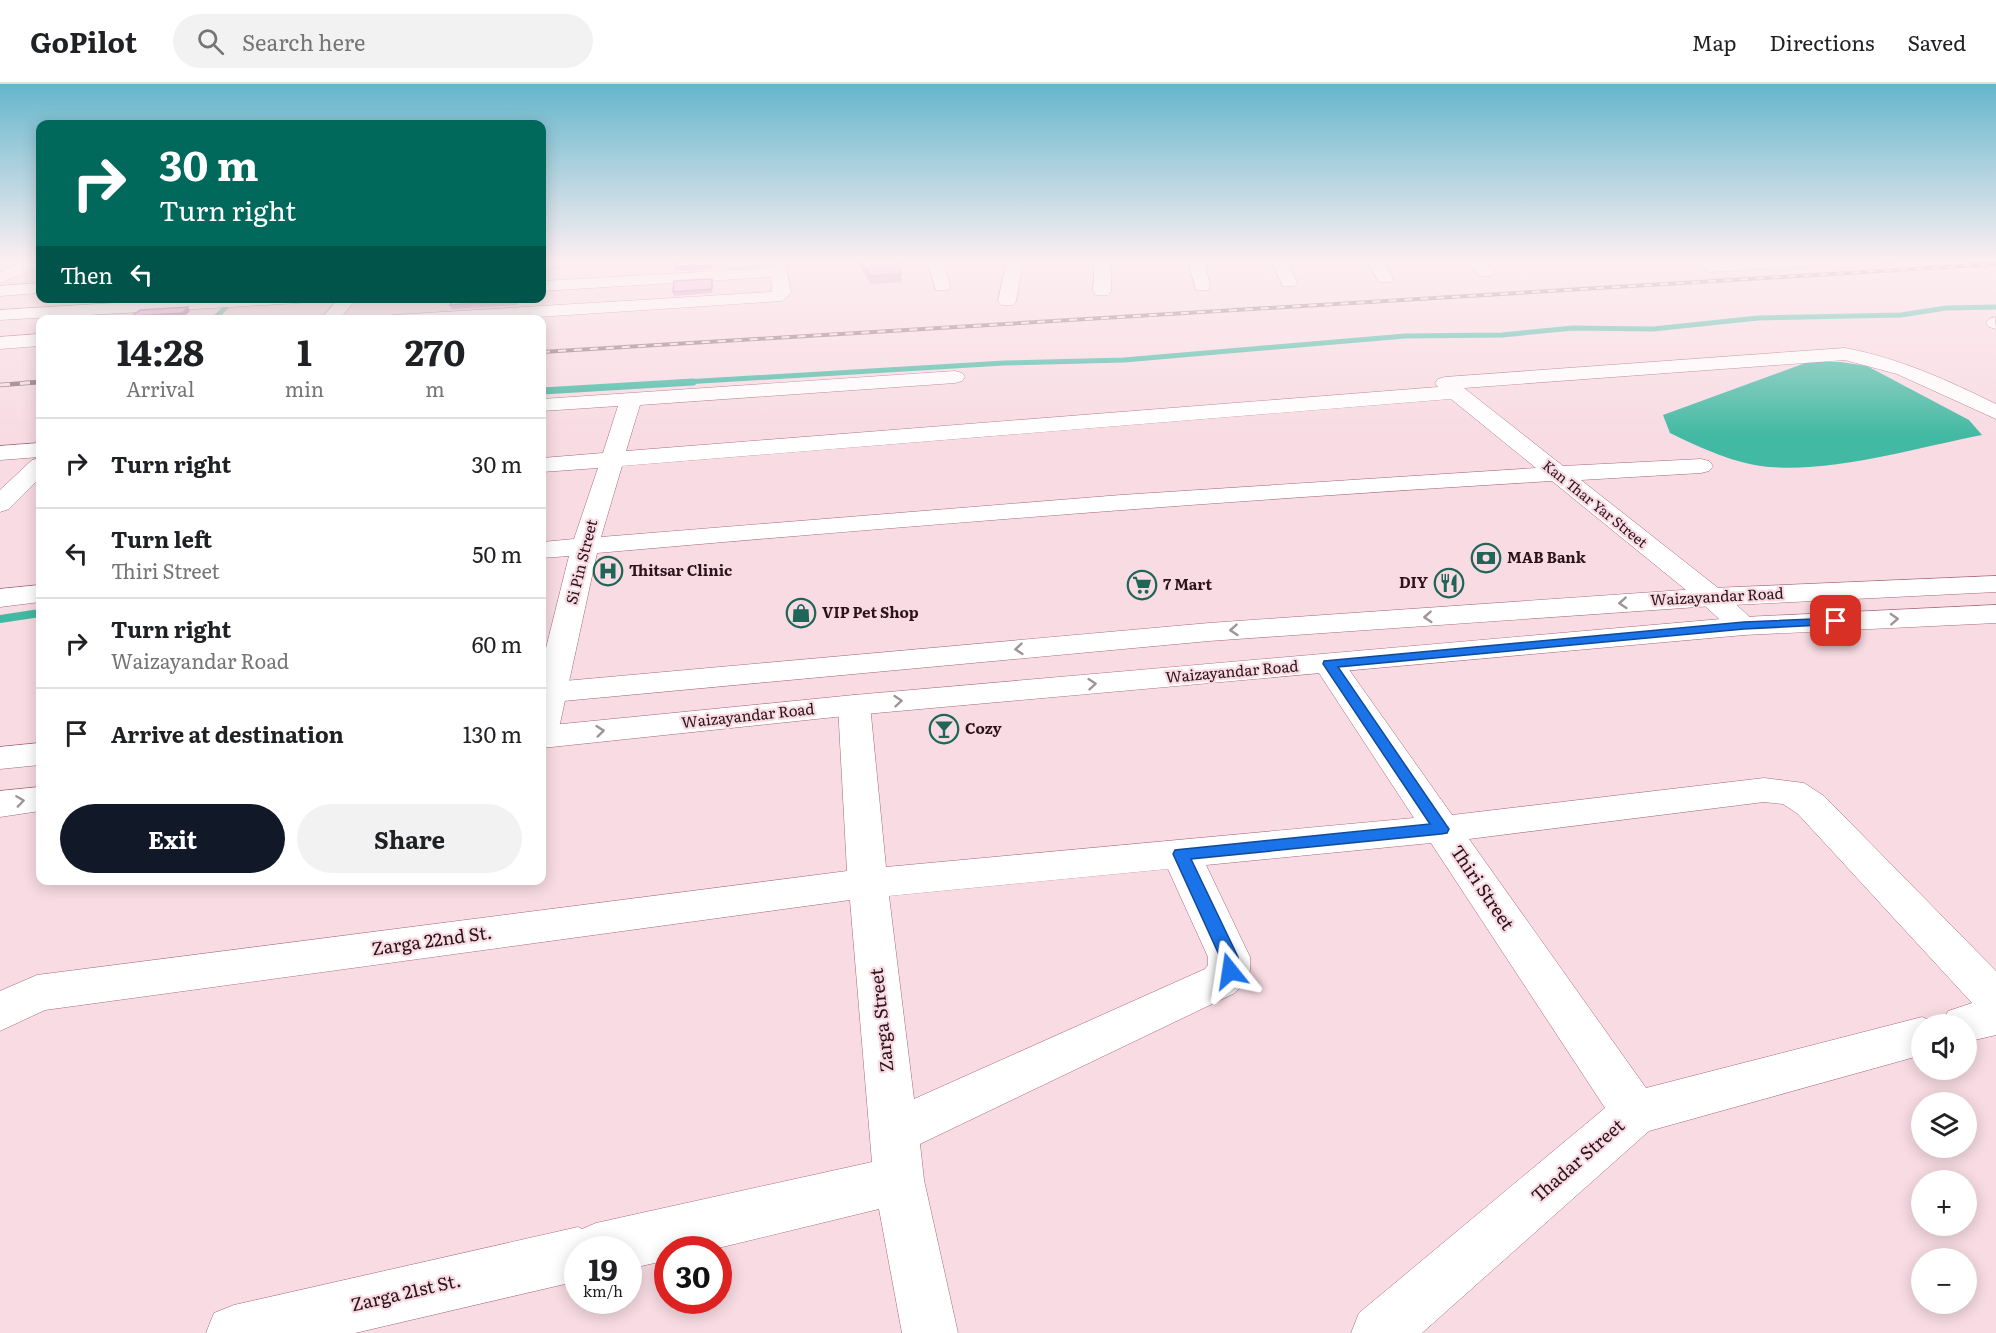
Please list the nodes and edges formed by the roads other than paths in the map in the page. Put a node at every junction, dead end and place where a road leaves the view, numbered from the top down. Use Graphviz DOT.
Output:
graph roads {
  1 [pos="36,340"];
  2 [pos="0,343"];
  3 [pos="955,377"];
  4 [pos="1450,387"];
  5 [pos="1996,396"];
  6 [pos="1966,397"];
  7 [pos="631,399"];
  8 [pos="546,405"];
  9 [pos="1996,412"];
  10 [pos="36,450"];
  11 [pos="0,453"];
  12 [pos="610,460"];
  13 [pos="546,465"];
  14 [pos="1701,466"];
  15 [pos="36,469"];
  16 [pos="1556,473"];
  17 [pos="0,504"];
  18 [pos="585,547"];
  19 [pos="546,550"];
  20 [pos="1996,584"];
  21 [pos="36,594"];
  22 [pos="1712,597"];
  23 [pos="0,598"];
  24 [pos="1996,614"];
  25 [pos="1744,626"];
  26 [pos="1329,664"];
  27 [pos="546,693"];
  28 [pos="854,705"];
  29 [pos="546,737"];
  30 [pos="36,754"];
  31 [pos="0,759"];
  32 [pos="36,800"];
  33 [pos="0,804"];
  34 [pos="1441,829"];
  35 [pos="1181,854"];
  36 [pos="868,883"];
  37 [pos="1996,1000"];
  38 [pos="0,1012"];
  39 [pos="1996,1016"];
  40 [pos="1977,1021"];
  41 [pos="1911,1039"];
  42 [pos="1635,1113"];
  43 [pos="896,1156"];
  44 [pos="641,1236"];
  45 [pos="564,1257"];
  46 [pos="234,1333"];
  47 [pos="930,1333"];
  48 [pos="1379,1333"];
  1 -- 2 [label="street"];
  3 -- 7 [label="street"];
  4 -- 6 [label="street"];
  4 -- 12 [label="street"];
  4 -- 16 [label="street, Kan Thar Yar Street"];
  5 -- 6 [label="street"];
  6 -- 9 [label="street"];
  7 -- 8 [label="street"];
  7 -- 12 [label="street, Si Pin Street"];
  10 -- 11 [label="street"];
  12 -- 13 [label="street"];
  12 -- 18 [label="street, Si Pin Street"];
  14 -- 16 [label="street"];
  15 -- 17 [label="street"];
  16 -- 18 [label="street"];
  16 -- 22 [label="street, Kan Thar Yar Street"];
  18 -- 19 [label="street"];
  18 -- 27 [label="street, Si Pin Street"];
  20 -- 22 [label="street, Waizayandar Road"];
  21 -- 23 [label="street"];
  22 -- 25 [label="street, Kan Thar Yar Street"];
  22 -- 27 [label="street, Waizayandar Road, one-way"];
  25 -- 24 [label="street, Waizayandar Road, one-way"];
  25 -- 26 [label="street, Waizayandar Road"];
  28 -- 26 [label="street, Waizayandar Road, one-way"];
  26 -- 34 [label="street, Thiri Street"];
  29 -- 28 [label="street, Waizayandar Road, one-way"];
  28 -- 36 [label="street, Zarga Street"];
  30 -- 31 [label="street"];
  33 -- 32 [label="street, one-way"];
  34 -- 35 [label="street, Zarga 22nd St."];
  34 -- 37 [label="street, Zarga 22nd St."];
  34 -- 42 [label="street, Thiri Street"];
  35 -- 36 [label="street, Zarga 22nd St."];
  35 -- 43 [label="street"];
  36 -- 38 [label="street, Zarga 22nd St."];
  36 -- 43 [label="street, Zarga Street"];
  39 -- 40 [label="street"];
  41 -- 42 [label="street, Thadar Street"];
  42 -- 48 [label="street, Thadar Street"];
  43 -- 44 [label="street"];
  43 -- 47 [label="street, Zarga Street"];
  45 -- 46 [label="street, Zarga 21st St."];
}
